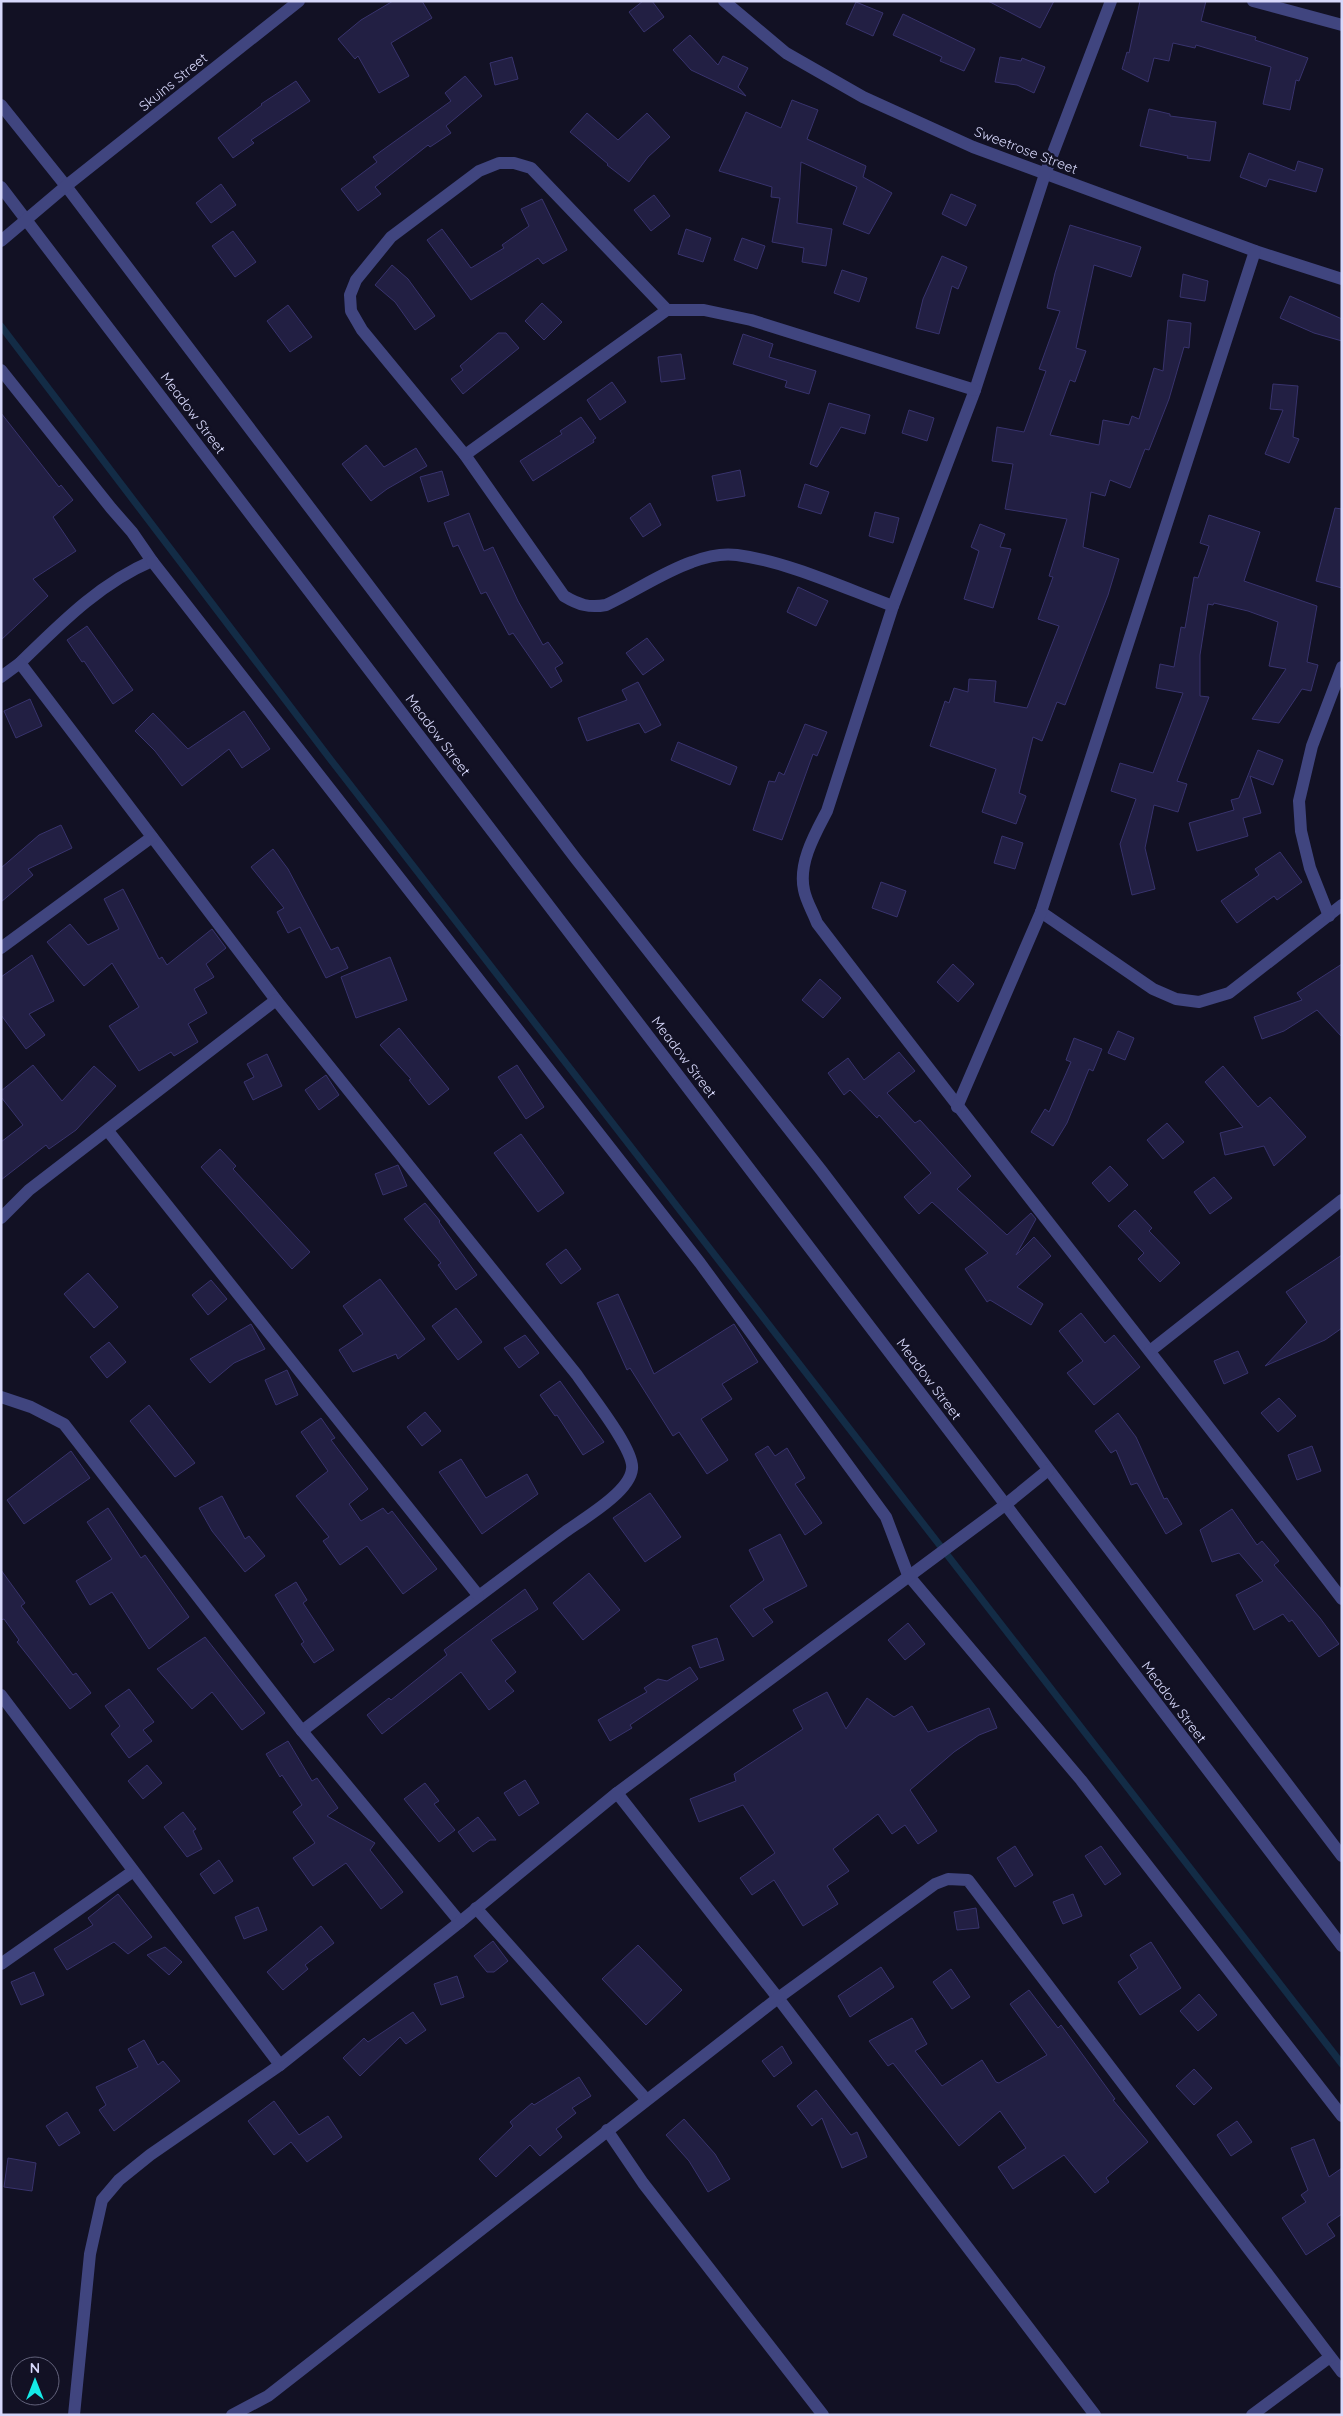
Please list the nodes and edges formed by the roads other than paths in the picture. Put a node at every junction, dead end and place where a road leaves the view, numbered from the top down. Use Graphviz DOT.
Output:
graph roads {
  1 [pos="299,1"];
  2 [pos="724,1"];
  3 [pos="1111,1"];
  4 [pos="1252,1"];
  5 [pos="1342,24"];
  6 [pos="1,105"];
  7 [pos="1044,174"];
  8 [pos="66,186"];
  9 [pos="1,187"];
  10 [pos="26,219"];
  11 [pos="1,241"];
  12 [pos="1255,251"];
  13 [pos="1342,279"];
  14 [pos="667,310"];
  15 [pos="1,370"];
  16 [pos="975,390"];
  17 [pos="465,455"];
  18 [pos="152,561"];
  19 [pos="893,606"];
  20 [pos="20,663"];
  21 [pos="1342,667"];
  22 [pos="1,677"];
  23 [pos="152,837"];
  24 [pos="1342,905"];
  25 [pos="1041,912"];
  26 [pos="1329,916"];
  27 [pos="1,948"];
  28 [pos="276,1000"];
  29 [pos="957,1107"];
  30 [pos="108,1131"];
  31 [pos="1342,1200"];
  32 [pos="1,1218"];
  33 [pos="1150,1351"];
  34 [pos="1,1396"];
  35 [pos="1048,1470"];
  36 [pos="1005,1505"];
  37 [pos="908,1575"];
  38 [pos="478,1596"];
  39 [pos="1342,1599"];
  40 [pos="1,1696"];
  41 [pos="302,1731"];
  42 [pos="617,1793"];
  43 [pos="1342,1856"];
  44 [pos="132,1872"];
  45 [pos="476,1908"];
  46 [pos="460,1922"];
  47 [pos="1342,1946"];
  48 [pos="1,1964"];
  49 [pos="778,1998"];
  50 [pos="280,2065"];
  51 [pos="646,2100"];
  52 [pos="1342,2116"];
  53 [pos="607,2130"];
  54 [pos="1330,2357"];
  55 [pos="1342,2372"];
  56 [pos="74,2415"];
  57 [pos="232,2415"];
  58 [pos="823,2415"];
  59 [pos="1096,2415"];
  60 [pos="1252,2415"];
  1 -- 8 [label="street, Skuins Street"];
  2 -- 7 [label="street, Sweetrose Street"];
  3 -- 7 [label="street"];
  4 -- 5 [label="street"];
  6 -- 8 [label="street"];
  7 -- 12 [label="street, Sweetrose Street"];
  7 -- 16 [label="street"];
  8 -- 10 [label="street, Skuins Street"];
  8 -- 35 [label="street"];
  9 -- 10 [label="street, Meadow Street"];
  10 -- 11 [label="street, Skuins Street"];
  10 -- 36 [label="street, Meadow Street"];
  12 -- 13 [label="street, Sweetrose Street"];
  12 -- 25 [label="street"];
  14 -- 16 [label="street"];
  14 -- 17 [label="street"];
  14 -- 17 [label="street"];
  15 -- 18 [label="street"];
  16 -- 19 [label="street"];
  17 -- 19 [label="street"];
  18 -- 20 [label="street"];
  18 -- 37 [label="street"];
  19 -- 29 [label="street"];
  20 -- 22 [label="street"];
  20 -- 23 [label="street"];
  21 -- 26 [label="street"];
  23 -- 27 [label="street"];
  23 -- 28 [label="street"];
  24 -- 26 [label="street"];
  25 -- 26 [label="street"];
  25 -- 29 [label="street"];
  28 -- 30 [label="street"];
  28 -- 38 [label="street"];
  29 -- 33 [label="street"];
  30 -- 32 [label="street"];
  30 -- 38 [label="street"];
  31 -- 33 [label="street"];
  33 -- 39 [label="street"];
  34 -- 41 [label="street"];
  35 -- 36 [label="street"];
  35 -- 43 [label="street"];
  36 -- 37 [label="street"];
  36 -- 47 [label="street, Meadow Street"];
  37 -- 42 [label="street"];
  37 -- 52 [label="street"];
  38 -- 41 [label="street"];
  40 -- 44 [label="street"];
  41 -- 46 [label="street"];
  42 -- 45 [label="street"];
  42 -- 49 [label="street"];
  44 -- 48 [label="street"];
  44 -- 50 [label="street"];
  45 -- 46 [label="street"];
  45 -- 51 [label="street"];
  46 -- 50 [label="street"];
  49 -- 51 [label="street"];
  49 -- 54 [label="street"];
  49 -- 59 [label="street"];
  50 -- 56 [label="street"];
  51 -- 53 [label="street"];
  53 -- 57 [label="street"];
  53 -- 58 [label="street"];
  54 -- 55 [label="street"];
  54 -- 60 [label="street"];
}
